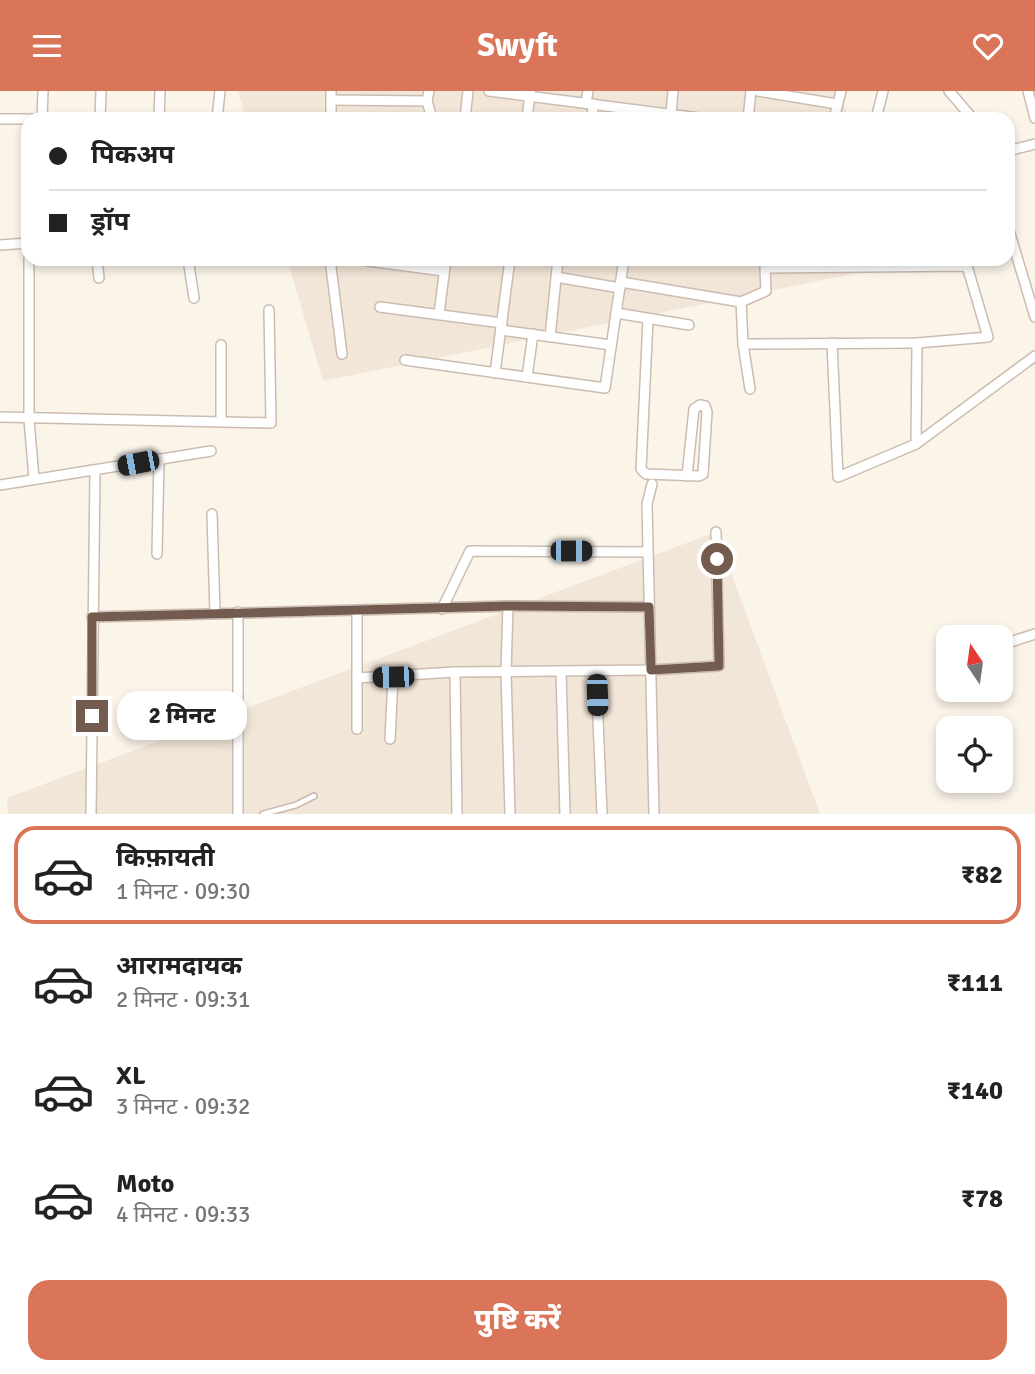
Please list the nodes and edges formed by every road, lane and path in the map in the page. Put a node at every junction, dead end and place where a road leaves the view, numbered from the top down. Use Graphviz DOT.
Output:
graph roads {
  1 [pos="43,91"];
  2 [pos="101,91"];
  3 [pos="160,91"];
  4 [pos="220,91"];
  5 [pos="401,91"];
  6 [pos="468,91"];
  7 [pos="489,91"];
  8 [pos="588,91"];
  9 [pos="673,91"];
  10 [pos="751,91"];
  11 [pos="758,91"];
  12 [pos="841,91"];
  13 [pos="884,91"];
  14 [pos="948,91"];
  15 [pos="1028,91"];
  16 [pos="530,93"];
  17 [pos="332,96"];
  18 [pos="428,96"];
  19 [pos="404,102"];
  20 [pos="590,104"];
  21 [pos="837,104"];
  22 [pos="42,112"];
  23 [pos="100,112"];
  24 [pos="159,112"];
  25 [pos="218,112"];
  26 [pos="466,112"];
  27 [pos="528,112"];
  28 [pos="591,112"];
  29 [pos="631,112"];
  30 [pos="671,112"];
  31 [pos="749,112"];
  32 [pos="835,112"];
  33 [pos="878,112"];
  34 [pos="967,112"];
  35 [pos="1035,118"];
  36 [pos="0,119"];
  37 [pos="21,119"];
  38 [pos="1035,144"];
  39 [pos="1015,149"];
  40 [pos="21,244"];
  41 [pos="0,245"];
  42 [pos="1015,250"];
  43 [pos="29,266"];
  44 [pos="98,266"];
  45 [pos="189,266"];
  46 [pos="332,266"];
  47 [pos="406,266"];
  48 [pos="445,266"];
  49 [pos="509,266"];
  50 [pos="557,266"];
  51 [pos="623,266"];
  52 [pos="444,271"];
  53 [pos="556,277"];
  54 [pos="99,278"];
  55 [pos="620,285"];
  56 [pos="194,298"];
  57 [pos="741,302"];
  58 [pos="380,307"];
  59 [pos="269,310"];
  60 [pos="616,313"];
  61 [pos="439,314"];
  62 [pos="1035,317"];
  63 [pos="648,319"];
  64 [pos="689,325"];
  65 [pos="501,326"];
  66 [pos="533,334"];
  67 [pos="550,337"];
  68 [pos="832,343"];
  69 [pos="917,343"];
  70 [pos="743,344"];
  71 [pos="221,345"];
  72 [pos="611,345"];
  73 [pos="342,354"];
  74 [pos="1035,356"];
  75 [pos="405,360"];
  76 [pos="495,373"];
  77 [pos="527,377"];
  78 [pos="750,389"];
  79 [pos="0,417"];
  80 [pos="29,419"];
  81 [pos="221,421"];
  82 [pos="916,444"];
  83 [pos="211,451"];
  84 [pos="159,459"];
  85 [pos="95,471"];
  86 [pos="687,476"];
  87 [pos="34,479"];
  88 [pos="652,484"];
  89 [pos="0,485"];
  90 [pos="212,514"];
  91 [pos="716,532"];
  92 [pos="648,552"];
  93 [pos="157,554"];
  94 [pos="508,606"];
  95 [pos="649,607"];
  96 [pos="442,609"];
  97 [pos="238,612"];
  98 [pos="357,612"];
  99 [pos="215,613"];
  100 [pos="92,617"];
  101 [pos="1035,634"];
  102 [pos="1013,641"];
  103 [pos="651,670"];
  104 [pos="455,672"];
  105 [pos="506,672"];
  106 [pos="561,672"];
  107 [pos="596,672"];
  108 [pos="393,677"];
  109 [pos="357,678"];
  110 [pos="357,729"];
  111 [pos="390,739"];
  112 [pos="314,796"];
  113 [pos="91,814"];
  114 [pos="238,814"];
  115 [pos="264,814"];
  116 [pos="457,814"];
  117 [pos="510,814"];
  118 [pos="565,814"];
  119 [pos="602,814"];
  120 [pos="654,814"];
  1 -- 22 [label="street"];
  2 -- 23 [label="street"];
  3 -- 24 [label="street"];
  4 -- 25 [label="street"];
  5 -- 19 [label="street"];
  6 -- 26 [label="street"];
  7 -- 16 [label="street"];
  8 -- 20 [label="street"];
  9 -- 30 [label="street"];
  10 -- 31 [label="street"];
  11 -- 21 [label="street"];
  12 -- 21 [label="street"];
  13 -- 33 [label="street"];
  14 -- 34 [label="street"];
  15 -- 35 [label="street"];
  16 -- 20 [label="street"];
  16 -- 27 [label="street"];
  17 -- 19 [label="street"];
  18 -- 19 [label="street"];
  20 -- 28 [label="street"];
  20 -- 29 [label="street"];
  21 -- 32 [label="street"];
  36 -- 37 [label="street"];
  38 -- 39 [label="street"];
  40 -- 41 [label="street"];
  42 -- 62 [label="street"];
  43 -- 80 [label="street"];
  44 -- 54 [label="street"];
  45 -- 56 [label="street"];
  46 -- 73 [label="street"];
  47 -- 52 [label="street"];
  48 -- 52 [label="street"];
  49 -- 65 [label="street"];
  50 -- 53 [label="street"];
  51 -- 55 [label="street"];
  52 -- 61 [label="street"];
  53 -- 55 [label="street"];
  53 -- 67 [label="street"];
  55 -- 57 [label="street"];
  55 -- 60 [label="street"];
  57 -- 69 [label="street"];
  57 -- 70 [label="street"];
  58 -- 61 [label="street"];
  59 -- 81 [label="street"];
  60 -- 63 [label="street"];
  60 -- 72 [label="street"];
  61 -- 65 [label="street"];
  63 -- 64 [label="street"];
  63 -- 86 [label="street"];
  65 -- 66 [label="street"];
  65 -- 76 [label="street"];
  66 -- 67 [label="street"];
  66 -- 77 [label="street"];
  67 -- 72 [label="street"];
  68 -- 69 [label="street"];
  68 -- 70 [label="street"];
  68 -- 82 [label="street"];
  69 -- 82 [label="street"];
  70 -- 78 [label="street"];
  71 -- 81 [label="street"];
  72 -- 77 [label="street"];
  74 -- 82 [label="street"];
  75 -- 76 [label="street"];
  76 -- 77 [label="street"];
  79 -- 80 [label="street"];
  80 -- 81 [label="street"];
  80 -- 87 [label="street"];
  83 -- 84 [label="street"];
  84 -- 85 [label="street"];
  84 -- 93 [label="street"];
  85 -- 87 [label="street"];
  85 -- 100 [label="street"];
  86 -- 86 [label="street"];
  87 -- 89 [label="street"];
  88 -- 92 [label="street"];
  90 -- 99 [label="street"];
  91 -- 103 [label="street"];
  92 -- 95 [label="street"];
  92 -- 96 [label="street"];
  94 -- 95 [label="street"];
  94 -- 96 [label="street"];
  94 -- 105 [label="street"];
  95 -- 103 [label="street"];
  96 -- 98 [label="street"];
  97 -- 98 [label="street"];
  97 -- 99 [label="street"];
  97 -- 114 [label="street"];
  98 -- 109 [label="street"];
  99 -- 100 [label="street"];
  100 -- 113 [label="street"];
  101 -- 102 [label="street"];
  103 -- 107 [label="street"];
  103 -- 120 [label="street"];
  104 -- 105 [label="street"];
  104 -- 108 [label="street"];
  104 -- 116 [label="street"];
  105 -- 106 [label="street"];
  105 -- 117 [label="street"];
  106 -- 107 [label="street"];
  106 -- 118 [label="street"];
  107 -- 119 [label="street"];
  108 -- 109 [label="street"];
  108 -- 111 [label="street"];
  109 -- 110 [label="street"];
  112 -- 115 [label="lane"];
}
